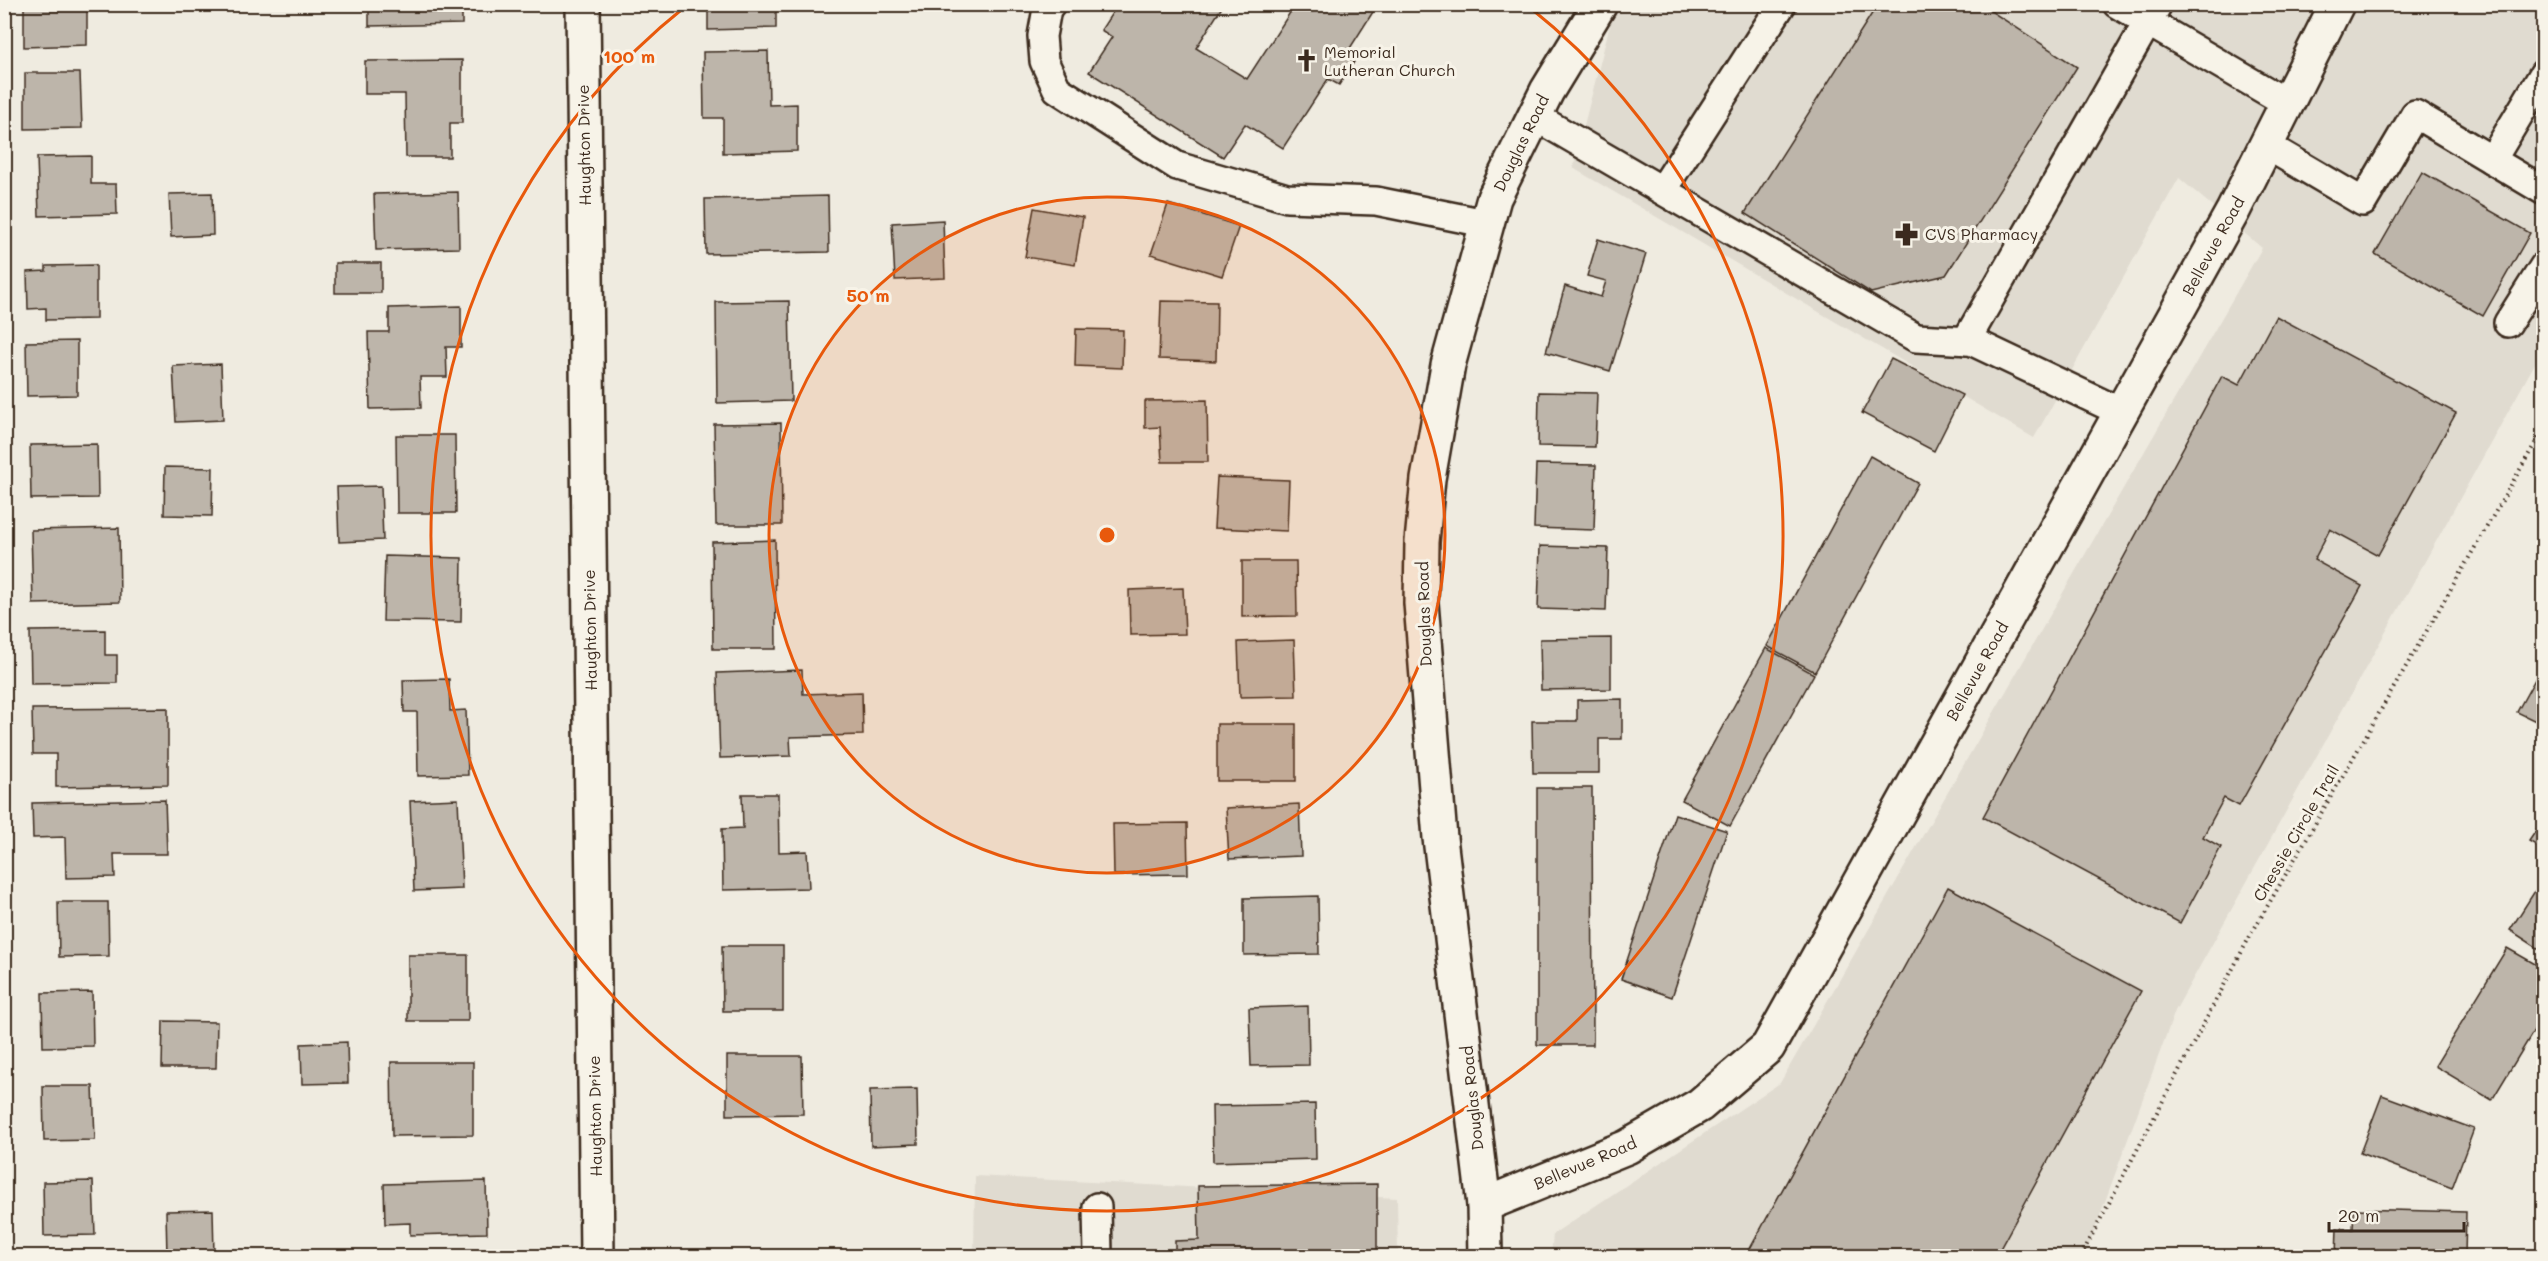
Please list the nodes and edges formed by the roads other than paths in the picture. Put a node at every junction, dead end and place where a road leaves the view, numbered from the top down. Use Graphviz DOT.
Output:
graph roads {
  1 [pos="583,4"];
  2 [pos="1051,4"];
  3 [pos="1600,4"];
  4 [pos="1782,4"];
  5 [pos="2117,4"];
  6 [pos="2337,4"];
  7 [pos="2153,14"];
  8 [pos="2544,73"];
  9 [pos="2287,103"];
  10 [pos="1534,116"];
  11 [pos="2266,145"];
  12 [pos="2492,160"];
  13 [pos="1663,189"];
  14 [pos="2544,191"];
  15 [pos="1485,224"];
  16 [pos="2544,266"];
  17 [pos="2508,323"];
  18 [pos="1966,341"];
  19 [pos="2121,412"];
  20 [pos="1484,1205"];
  21 [pos="1097,1207"];
  22 [pos="597,1257"];
  23 [pos="1098,1257"];
  24 [pos="1485,1257"];
  1 -- 22 [label="street, Haughton Drive"];
  2 -- 15 [label="lane"];
  3 -- 10 [label="street, Douglas Road"];
  4 -- 13 [label="lane"];
  5 -- 7 [label="lane"];
  6 -- 9 [label="street, Bellevue Road"];
  7 -- 9 [label="lane"];
  7 -- 18 [label="lane"];
  8 -- 12 [label="lane"];
  9 -- 11 [label="street, Bellevue Road"];
  10 -- 13 [label="lane"];
  10 -- 15 [label="street, Douglas Road"];
  11 -- 12 [label="lane"];
  11 -- 19 [label="street, Bellevue Road"];
  12 -- 14 [label="lane"];
  13 -- 18 [label="lane"];
  15 -- 20 [label="street, Douglas Road"];
  16 -- 17 [label="lane"];
  18 -- 19 [label="lane"];
  19 -- 20 [label="street, Bellevue Road"];
  20 -- 24 [label="street, Douglas Road"];
  21 -- 23 [label="lane"];
}
